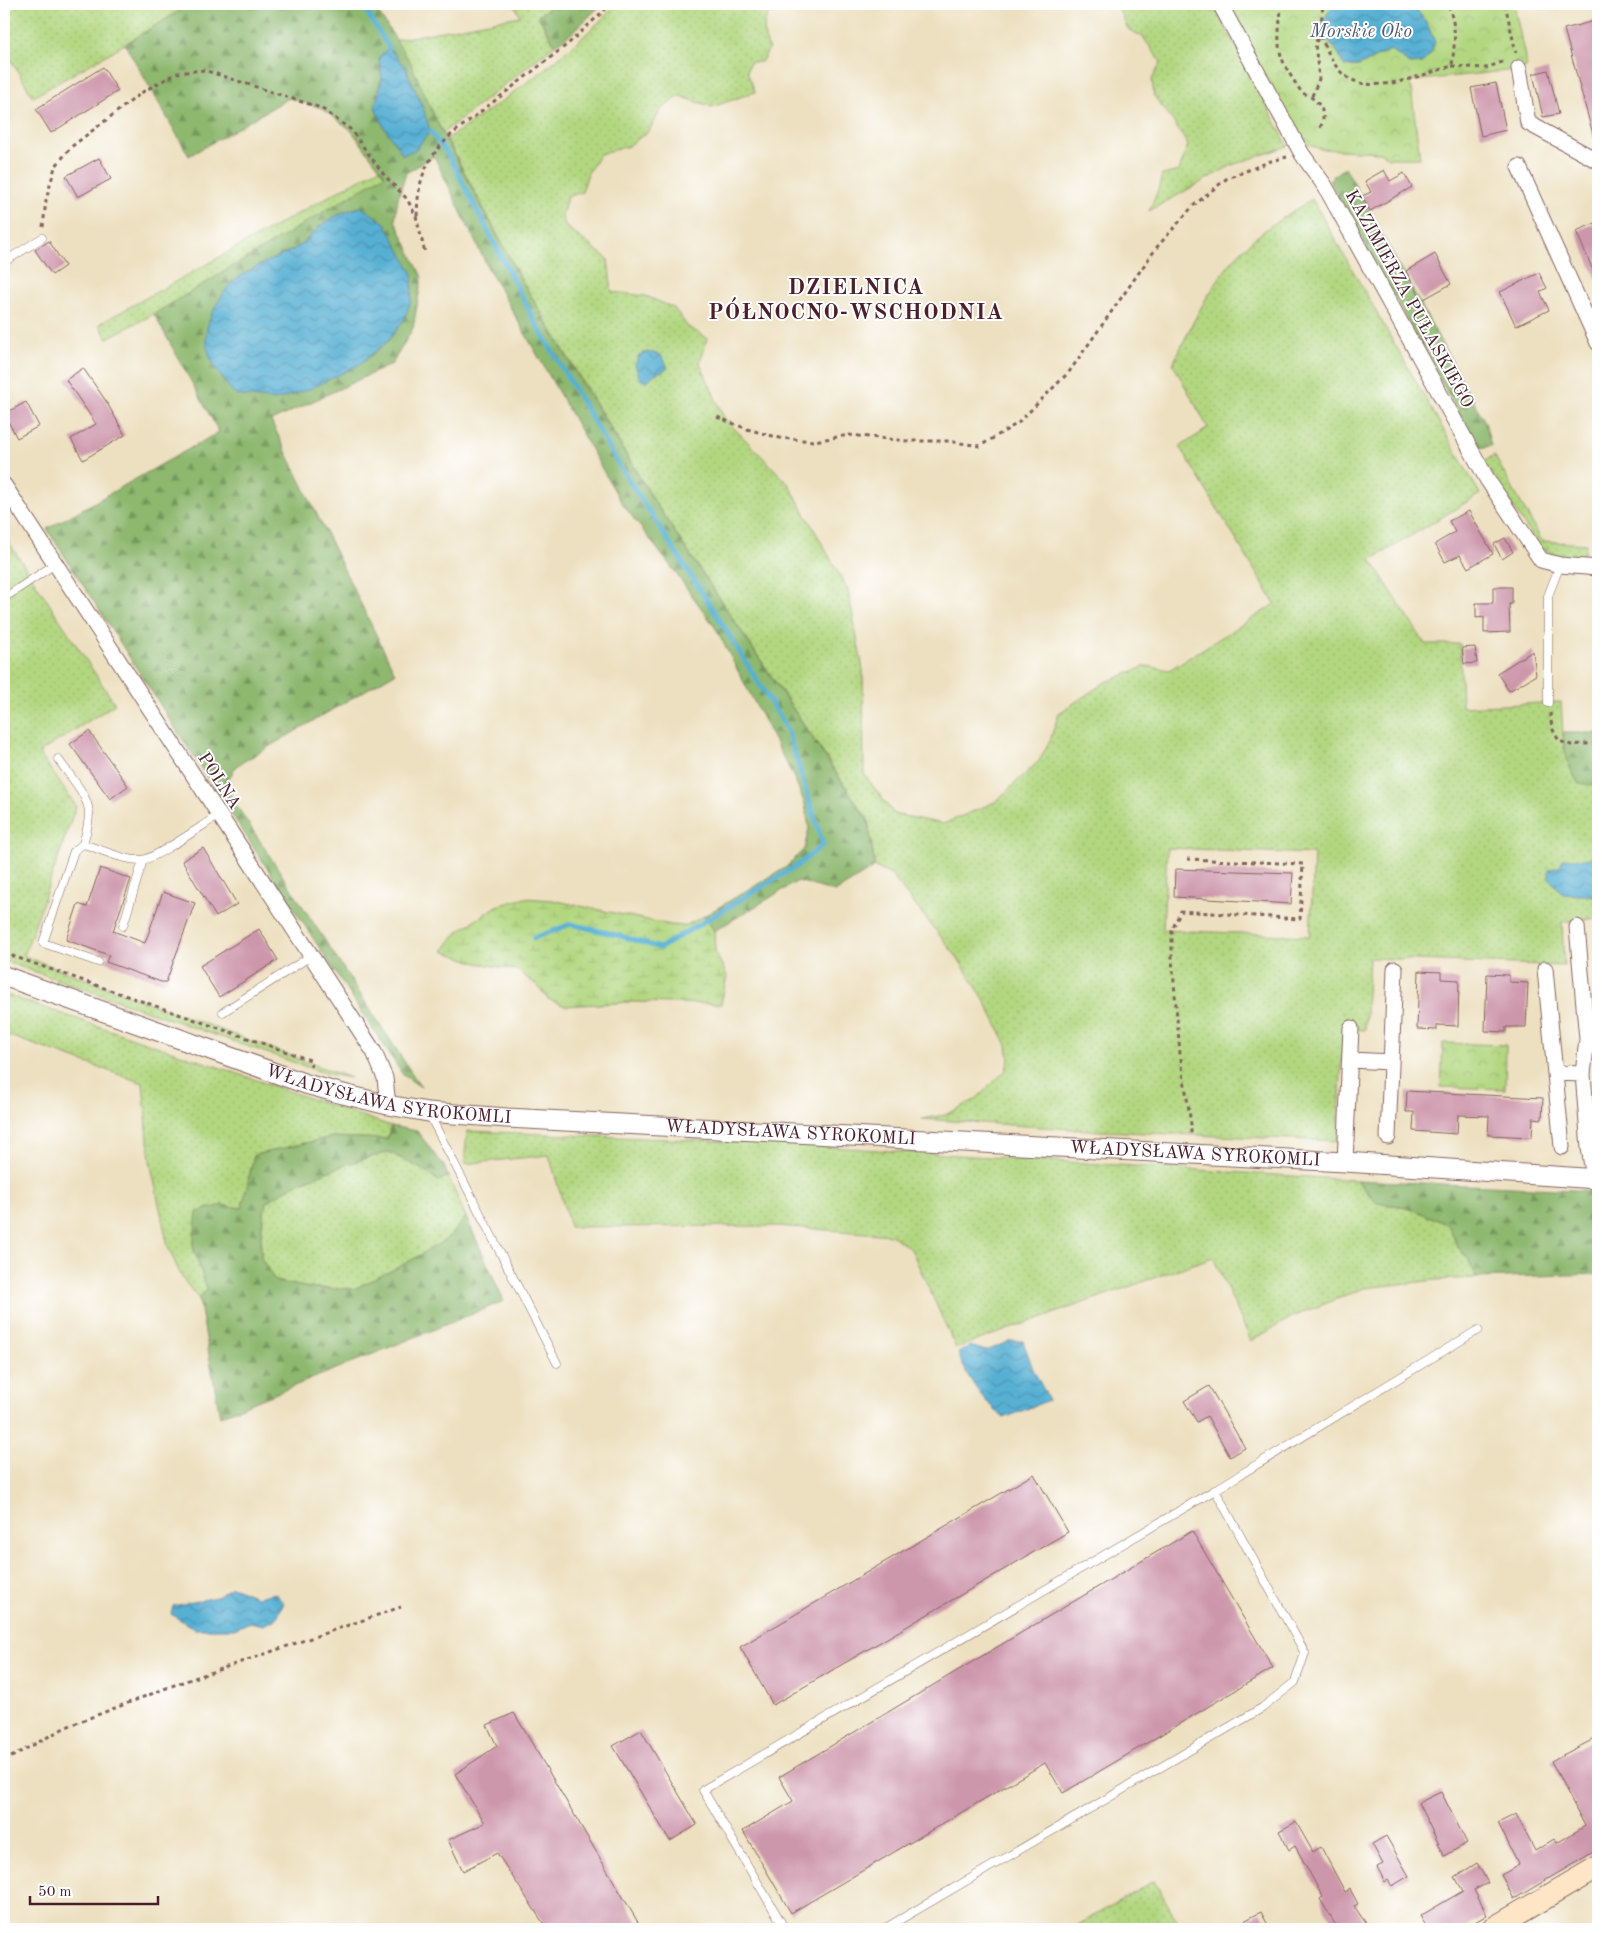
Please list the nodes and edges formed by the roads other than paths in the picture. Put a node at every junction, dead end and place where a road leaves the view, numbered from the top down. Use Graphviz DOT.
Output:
graph roads {
  1 [pos="1220,4"];
  2 [pos="1518,61"];
  3 [pos="1598,161"];
  4 [pos="1519,167"];
  5 [pos="42,238"];
  6 [pos="4,262"];
  7 [pos="1598,343"];
  8 [pos="4,485"];
  9 [pos="55,564"];
  10 [pos="1560,565"];
  11 [pos="1598,568"];
  12 [pos="4,598"];
  13 [pos="1548,703"];
  14 [pos="58,759"];
  15 [pos="219,815"];
  16 [pos="83,844"];
  17 [pos="143,860"];
  18 [pos="123,926"];
  19 [pos="1577,927"];
  20 [pos="311,956"];
  21 [pos="98,962"];
  22 [pos="1395,969"];
  23 [pos="1545,970"];
  24 [pos="4,976"];
  25 [pos="223,1012"];
  26 [pos="1351,1028"];
  27 [pos="1350,1060"];
  28 [pos="1391,1062"];
  29 [pos="1555,1073"];
  30 [pos="1583,1074"];
  31 [pos="388,1105"];
  32 [pos="428,1112"];
  33 [pos="1388,1137"];
  34 [pos="1562,1147"];
  35 [pos="1345,1162"];
  36 [pos="1596,1178"];
  37 [pos="1478,1330"];
  38 [pos="557,1363"];
  39 [pos="1214,1490"];
  40 [pos="1598,1867"];
  41 [pos="785,1929"];
  42 [pos="884,1929"];
  43 [pos="1492,1929"];
  1 -- 10 [label="street, KAZIMIERZA PUŁASKIEGO"];
  2 -- 3 [label="street"];
  4 -- 7 [label="street"];
  5 -- 6 [label="lane"];
  8 -- 9 [label="street, POLNA"];
  9 -- 12 [label="lane"];
  9 -- 15 [label="street, POLNA"];
  10 -- 11 [label="street, KAZIMIERZA PUŁASKIEGO"];
  10 -- 13 [label="lane"];
  14 -- 16 [label="lane"];
  15 -- 17 [label="lane"];
  15 -- 20 [label="street, POLNA"];
  16 -- 17 [label="lane"];
  16 -- 21 [label="lane"];
  17 -- 18 [label="lane"];
  19 -- 30 [label="street"];
  20 -- 25 [label="lane"];
  20 -- 31 [label="street, POLNA"];
  22 -- 28 [label="street"];
  23 -- 29 [label="street"];
  24 -- 31 [label="street, WŁADYSŁAWA SYROKOMLI"];
  26 -- 27 [label="street"];
  27 -- 28 [label="street"];
  27 -- 35 [label="street"];
  28 -- 33 [label="street"];
  29 -- 30 [label="street"];
  29 -- 34 [label="street"];
  30 -- 36 [label="street"];
  31 -- 32 [label="street, WŁADYSŁAWA SYROKOMLI"];
  32 -- 35 [label="street, WŁADYSŁAWA SYROKOMLI"];
  32 -- 38 [label="lane"];
  35 -- 36 [label="street, WŁADYSŁAWA SYROKOMLI"];
  37 -- 39 [label="lane"];
  39 -- 41 [label="lane"];
  39 -- 42 [label="lane"];
  40 -- 43 [label="main road"];
}
